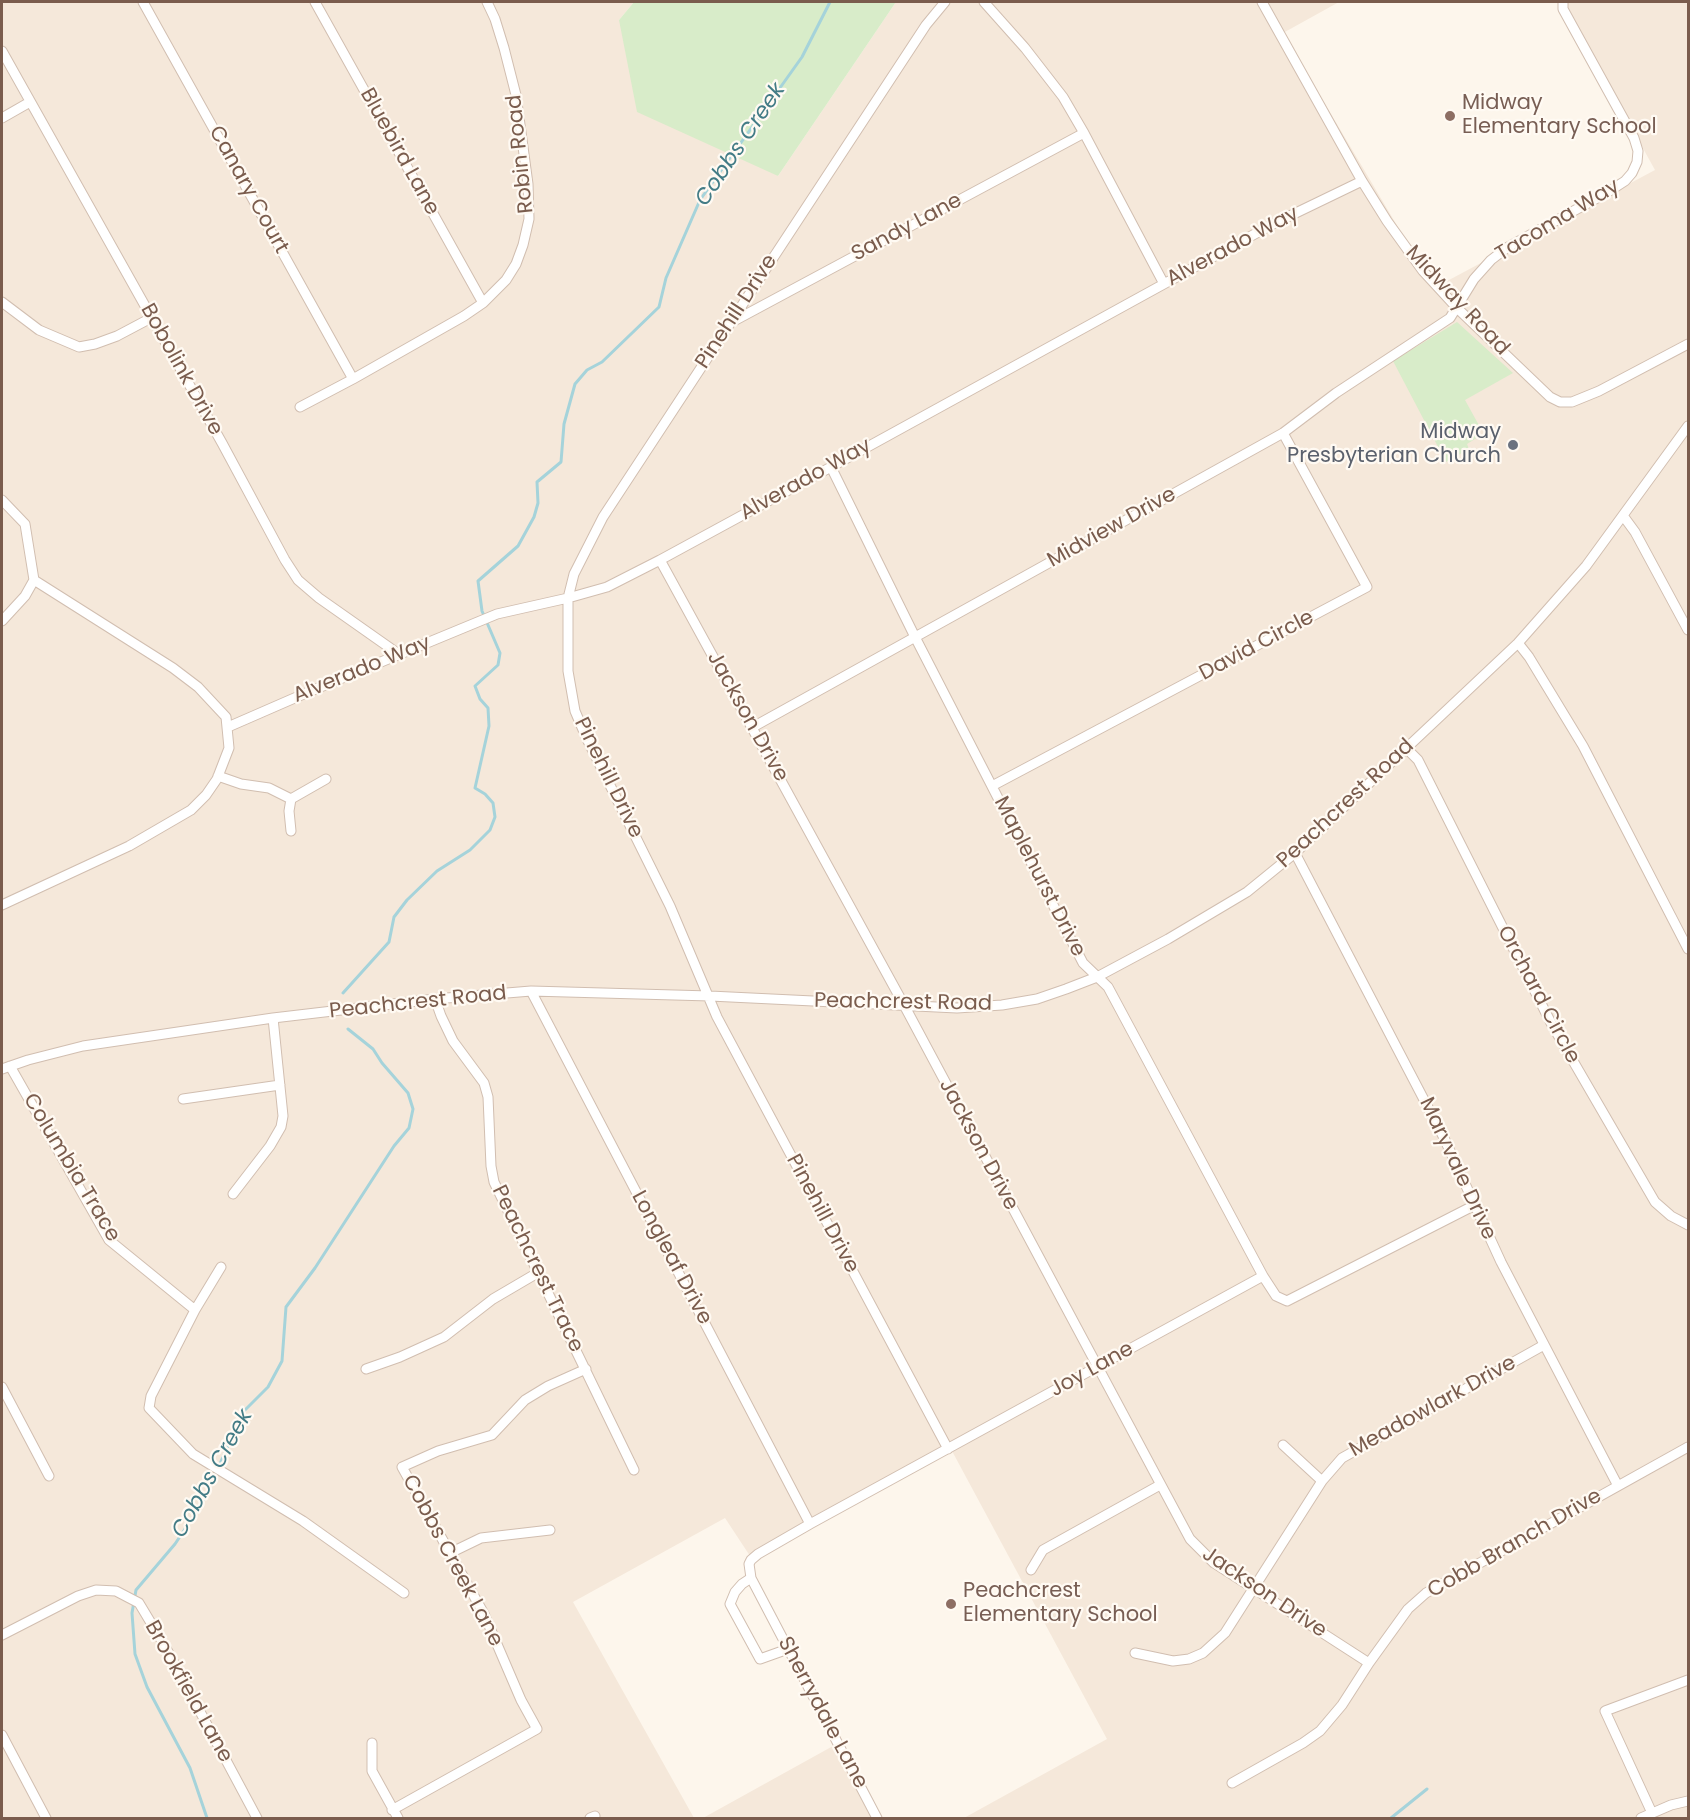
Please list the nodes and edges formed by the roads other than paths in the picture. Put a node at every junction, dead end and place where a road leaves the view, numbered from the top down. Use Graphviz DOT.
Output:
graph roads {
  1 [pos="143,2"];
  2 [pos="315,2"];
  3 [pos="487,2"];
  4 [pos="945,2"];
  5 [pos="984,2"];
  6 [pos="1262,2"];
  7 [pos="1563,2"];
  8 [pos="2,51"];
  9 [pos="30,102"];
  10 [pos="2,118"];
  11 [pos="1084,133"];
  12 [pos="1362,181"];
  13 [pos="1164,284"];
  14 [pos="2,302"];
  15 [pos="483,303"];
  16 [pos="1457,308"];
  17 [pos="151,318"];
  18 [pos="730,323"];
  19 [pos="1689,344"];
  20 [pos="353,379"];
  21 [pos="300,407"];
  22 [pos="1689,426"];
  23 [pos="1283,433"];
  24 [pos="831,467"];
  25 [pos="2,500"];
  26 [pos="1624,517"];
  27 [pos="660,560"];
  28 [pos="34,580"];
  29 [pos="568,598"];
  30 [pos="2,621"];
  31 [pos="1689,630"];
  32 [pos="915,638"];
  33 [pos="1518,643"];
  34 [pos="400,655"];
  35 [pos="228,727"];
  36 [pos="753,727"];
  37 [pos="1407,749"];
  38 [pos="218,776"];
  39 [pos="326,779"];
  40 [pos="992,786"];
  41 [pos="291,799"];
  42 [pos="291,831"];
  43 [pos="1295,853"];
  44 [pos="2,905"];
  45 [pos="1689,949"];
  46 [pos="1097,977"];
  47 [pos="531,991"];
  48 [pos="710,996"];
  49 [pos="435,999"];
  50 [pos="903,1005"];
  51 [pos="273,1018"];
  52 [pos="6,1067"];
  53 [pos="280,1085"];
  54 [pos="183,1099"];
  55 [pos="233,1194"];
  56 [pos="1473,1206"];
  57 [pos="1689,1226"];
  58 [pos="221,1267"];
  59 [pos="538,1272"];
  60 [pos="1263,1276"];
  61 [pos="195,1310"];
  62 [pos="1544,1345"];
  63 [pos="1098,1367"];
  64 [pos="366,1369"];
  65 [pos="586,1369"];
  66 [pos="2,1388"];
  67 [pos="1283,1445"];
  68 [pos="1689,1447"];
  69 [pos="948,1449"];
  70 [pos="634,1470"];
  71 [pos="49,1476"];
  72 [pos="1322,1481"];
  73 [pos="1160,1485"];
  74 [pos="1618,1486"];
  75 [pos="810,1524"];
  76 [pos="550,1530"];
  77 [pos="450,1553"];
  78 [pos="1031,1570"];
  79 [pos="751,1578"];
  80 [pos="1253,1588"];
  81 [pos="404,1593"];
  82 [pos="2,1635"];
  83 [pos="788,1649"];
  84 [pos="1135,1653"];
  85 [pos="1369,1663"];
  86 [pos="1689,1680"];
  87 [pos="2,1735"];
  88 [pos="372,1743"];
  89 [pos="1232,1783"];
  90 [pos="1689,1801"];
  91 [pos="1652,1813"];
  92 [pos="395,1814"];
  93 [pos="46,1818"];
  94 [pos="257,1818"];
  95 [pos="877,1818"];
  96 [pos="1641,1818"];
  1 -- 20 [label="street, Canary Court"];
  2 -- 15 [label="street, Bluebird Lane"];
  3 -- 15 [label="street, Robin Road"];
  4 -- 18 [label="street, Pinehill Drive"];
  5 -- 11 [label="street"];
  6 -- 12 [label="street, Midway Road"];
  7 -- 16 [label="street, Tacoma Way"];
  8 -- 9 [label="street, Bobolink Drive"];
  9 -- 10 [label="street"];
  9 -- 17 [label="street, Bobolink Drive"];
  11 -- 13 [label="street"];
  11 -- 18 [label="street, Sandy Lane"];
  12 -- 13 [label="street, Alverado Way"];
  12 -- 16 [label="street, Midway Road"];
  13 -- 24 [label="street, Alverado Way"];
  14 -- 17 [label="street"];
  15 -- 20 [label="street, Robin Road"];
  16 -- 19 [label="street, Midway Road"];
  16 -- 23 [label="street, Midview Drive"];
  17 -- 34 [label="street, Bobolink Drive"];
  18 -- 29 [label="street, Pinehill Drive"];
  20 -- 21 [label="street, Robin Road"];
  22 -- 26 [label="street, Peachcrest Road"];
  23 -- 32 [label="street, Midview Drive"];
  23 -- 40 [label="street, David Circle"];
  24 -- 27 [label="street, Alverado Way"];
  24 -- 32 [label="street, Maplehurst Drive"];
  25 -- 28 [label="street"];
  26 -- 31 [label="street"];
  26 -- 33 [label="street, Peachcrest Road"];
  27 -- 29 [label="street, Alverado Way"];
  27 -- 36 [label="street, Jackson Drive"];
  28 -- 30 [label="street"];
  28 -- 35 [label="street"];
  29 -- 34 [label="street, Alverado Way"];
  29 -- 48 [label="street, Pinehill Drive"];
  32 -- 36 [label="street, Midview Drive"];
  32 -- 40 [label="street, Maplehurst Drive"];
  33 -- 37 [label="street, Peachcrest Road"];
  33 -- 45 [label="street"];
  34 -- 35 [label="street, Alverado Way"];
  35 -- 38 [label="street"];
  36 -- 50 [label="street, Jackson Drive"];
  37 -- 43 [label="street, Peachcrest Road"];
  37 -- 57 [label="street, Orchard Circle"];
  38 -- 41 [label="street"];
  38 -- 44 [label="street"];
  39 -- 41 [label="street"];
  40 -- 46 [label="street, Maplehurst Drive"];
  41 -- 42 [label="street"];
  43 -- 46 [label="street, Peachcrest Road"];
  43 -- 56 [label="street, Maryvale Drive"];
  46 -- 50 [label="street, Peachcrest Road"];
  46 -- 60 [label="street, Maplehurst Drive"];
  47 -- 48 [label="street, Peachcrest Road"];
  47 -- 49 [label="street, Peachcrest Road"];
  47 -- 75 [label="street, Longleaf Drive"];
  48 -- 50 [label="street, Peachcrest Road"];
  48 -- 69 [label="street, Pinehill Drive"];
  49 -- 51 [label="street, Peachcrest Road"];
  49 -- 59 [label="street, Peachcrest Trace"];
  50 -- 63 [label="street, Jackson Drive"];
  51 -- 52 [label="street, Peachcrest Road"];
  51 -- 53 [label="street"];
  52 -- 61 [label="street, Columbia Trace"];
  53 -- 54 [label="street"];
  53 -- 55 [label="street"];
  56 -- 60 [label="street"];
  56 -- 62 [label="street, Maryvale Drive"];
  58 -- 61 [label="street"];
  59 -- 64 [label="street"];
  59 -- 65 [label="street, Peachcrest Trace"];
  60 -- 63 [label="street, Joy Lane"];
  61 -- 81 [label="street"];
  62 -- 72 [label="street, Meadowlark Drive"];
  62 -- 74 [label="street, Maryvale Drive"];
  63 -- 69 [label="street, Joy Lane"];
  63 -- 73 [label="street, Jackson Drive"];
  65 -- 70 [label="street, Peachcrest Trace"];
  65 -- 77 [label="street, Cobbs Creek Lane"];
  66 -- 71 [label="street"];
  67 -- 72 [label="street"];
  68 -- 74 [label="street, Cobb Branch Drive"];
  69 -- 75 [label="street, Joy Lane"];
  72 -- 80 [label="street, Meadowlark Drive"];
  73 -- 78 [label="street"];
  73 -- 80 [label="street, Jackson Drive"];
  74 -- 85 [label="street, Cobb Branch Drive"];
  75 -- 79 [label="street, Joy Lane"];
  76 -- 77 [label="street"];
  77 -- 92 [label="street, Cobbs Creek Lane"];
  79 -- 83 [label="street, Sherrydale Lane"];
  79 -- 83 [label="street"];
  80 -- 84 [label="street, Meadowlark Drive"];
  80 -- 85 [label="street, Jackson Drive"];
  82 -- 94 [label="street, Brookfield Lane"];
  83 -- 95 [label="street, Sherrydale Lane"];
  85 -- 89 [label="street, Cobb Branch Drive"];
  86 -- 91 [label="street"];
  87 -- 93 [label="street"];
  88 -- 92 [label="street"];
  90 -- 91 [label="street"];
  91 -- 96 [label="street"];
}
